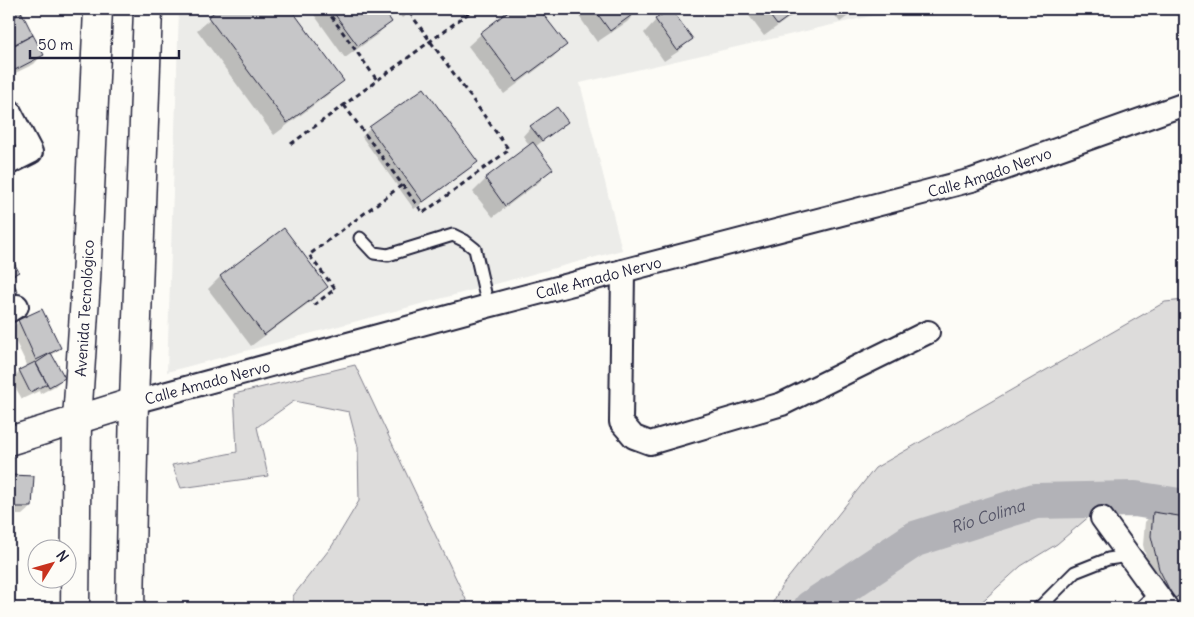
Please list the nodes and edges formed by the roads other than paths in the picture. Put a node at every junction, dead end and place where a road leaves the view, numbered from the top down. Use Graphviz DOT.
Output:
graph roads {
  1 [pos="98,9"];
  2 [pos="148,9"];
  3 [pos="1185,104"];
  4 [pos="9,110"];
  5 [pos="9,163"];
  6 [pos="360,238"];
  7 [pos="623,271"];
  8 [pos="488,306"];
  9 [pos="928,332"];
  10 [pos="134,402"];
  11 [pos="77,420"];
  12 [pos="9,441"];
  13 [pos="1102,518"];
  14 [pos="1129,556"];
  15 [pos="1162,600"];
  16 [pos="74,608"];
  17 [pos="130,608"];
  18 [pos="1039,608"];
  19 [pos="1140,608"];
  1 -- 11 [label="main road, Avenida Tecnológico"];
  2 -- 10 [label="main road"];
  3 -- 7 [label="street, Calle Amado Nervo"];
  4 -- 5 [label="street"];
  6 -- 8 [label="lane"];
  7 -- 8 [label="street, Calle Amado Nervo"];
  7 -- 9 [label="street"];
  8 -- 10 [label="street, Calle Amado Nervo"];
  10 -- 11 [label="main road, Calle Amado Nervo"];
  10 -- 17 [label="main road"];
  11 -- 12 [label="main road, Calle Amado Nervo"];
  11 -- 16 [label="main road, Avenida Tecnológico"];
  13 -- 14 [label="street"];
  14 -- 15 [label="street"];
  14 -- 18 [label="lane"];
  15 -- 19 [label="lane"];
}
